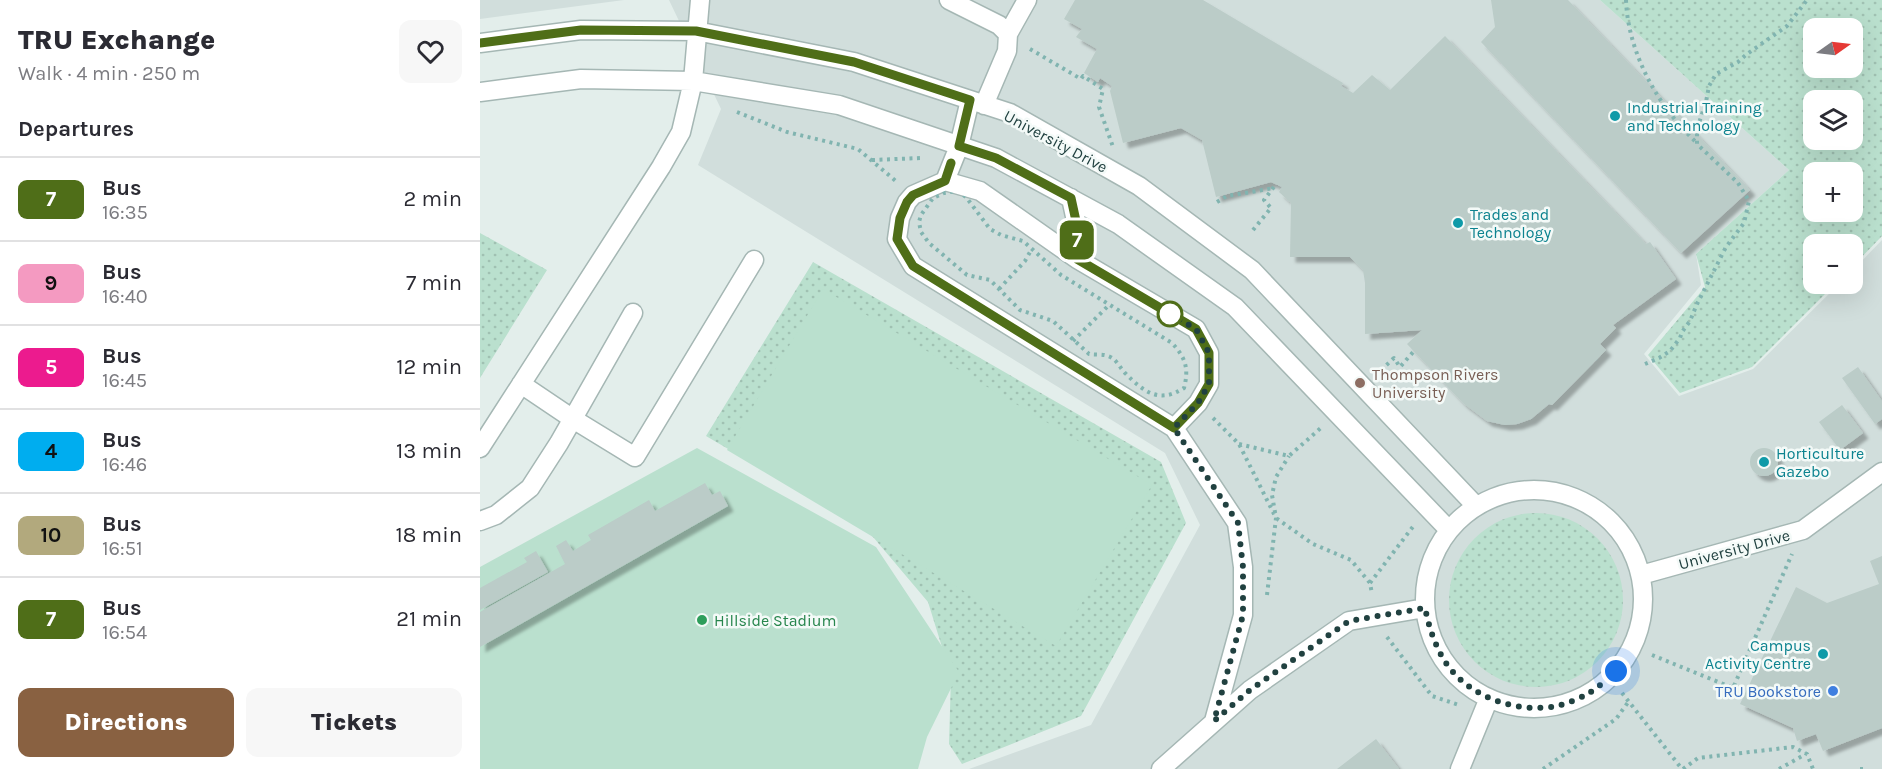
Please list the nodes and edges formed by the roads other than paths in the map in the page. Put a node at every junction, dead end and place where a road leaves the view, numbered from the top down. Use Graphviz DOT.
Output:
graph roads {
  1 [pos="700,0"];
  2 [pos="949,0"];
  3 [pos="1027,0"];
  4 [pos="696,31"];
  5 [pos="1008,34"];
  6 [pos="480,43"];
  7 [pos="693,81"];
  8 [pos="480,92"];
  9 [pos="977,103"];
  10 [pos="959,146"];
  11 [pos="945,181"];
  12 [pos="1071,198"];
  13 [pos="1077,259"];
  14 [pos="754,260"];
  15 [pos="633,313"];
  16 [pos="521,384"];
  17 [pos="573,419"];
  18 [pos="1174,428"];
  19 [pos="480,448"];
  20 [pos="1882,472"];
  21 [pos="1476,506"];
  22 [pos="480,521"];
  23 [pos="1449,530"];
  24 [pos="1641,574"];
  25 [pos="1425,608"];
  26 [pos="1489,699"];
  27 [pos="1214,721"];
  28 [pos="1161,769"];
  29 [pos="1460,769"];
  1 -- 4 [label="street"];
  2 -- 5 [label="street"];
  3 -- 5 [label="street"];
  4 -- 6 [label="street, University Drive"];
  4 -- 7 [label="street"];
  4 -- 9 [label="street, University Drive"];
  5 -- 9 [label="street"];
  7 -- 8 [label="street"];
  7 -- 10 [label="street"];
  7 -- 16 [label="street"];
  9 -- 10 [label="street"];
  9 -- 21 [label="street, University Drive"];
  10 -- 11 [label="street"];
  10 -- 12 [label="street"];
  11 -- 13 [label="street"];
  11 -- 18 [label="street"];
  12 -- 13 [label="street"];
  12 -- 23 [label="street"];
  13 -- 18 [label="street"];
  14 -- 17 [label="street"];
  15 -- 17 [label="street"];
  16 -- 17 [label="street"];
  16 -- 19 [label="street"];
  17 -- 22 [label="street"];
  18 -- 27 [label="street"];
  20 -- 24 [label="street, University Drive"];
  21 -- 23 [label="street"];
  21 -- 24 [label="street"];
  23 -- 25 [label="street"];
  24 -- 26 [label="street"];
  25 -- 26 [label="street"];
  25 -- 27 [label="street"];
  26 -- 29 [label="street"];
  27 -- 28 [label="street"];
}
